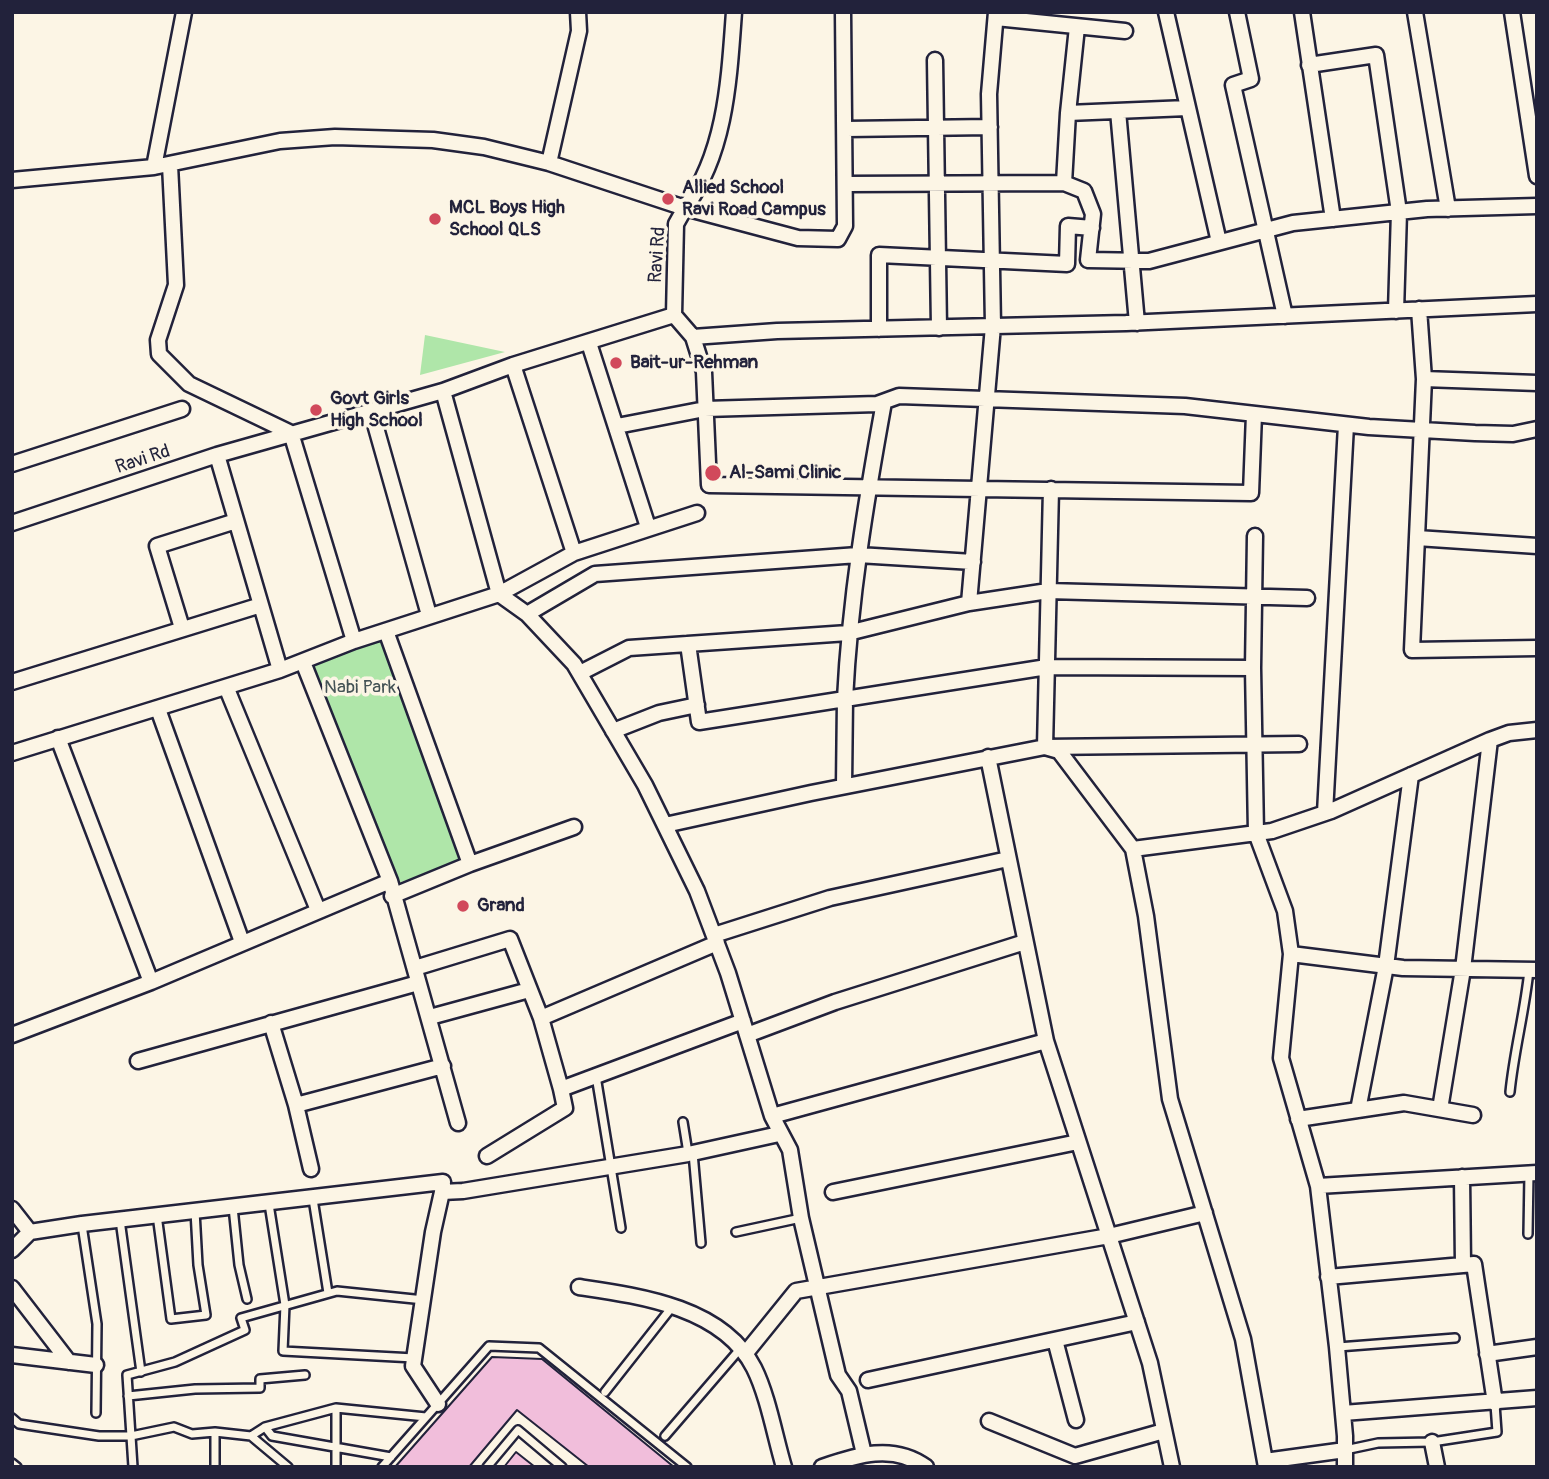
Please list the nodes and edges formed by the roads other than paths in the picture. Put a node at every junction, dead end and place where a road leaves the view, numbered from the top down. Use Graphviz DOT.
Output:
graph roads {
  1 [pos="184,12"];
  2 [pos="578,12"];
  3 [pos="734,12"];
  4 [pos="843,12"];
  5 [pos="1166,12"];
  6 [pos="1237,12"];
  7 [pos="1302,12"];
  8 [pos="1415,12"];
  9 [pos="1512,12"];
  10 [pos="996,15"];
  11 [pos="1077,27"];
  12 [pos="1125,31"];
  13 [pos="935,60"];
  14 [pos="1309,65"];
  15 [pos="1187,108"];
  16 [pos="1118,111"];
  17 [pos="1068,113"];
  18 [pos="990,127"];
  19 [pos="936,128"];
  20 [pos="846,129"];
  21 [pos="549,163"];
  22 [pos="170,164"];
  23 [pos="154,167"];
  24 [pos="1537,176"];
  25 [pos="12,180"];
  26 [pos="991,183"];
  27 [pos="1064,183"];
  28 [pos="846,184"];
  29 [pos="937,184"];
  30 [pos="1537,206"];
  31 [pos="685,208"];
  32 [pos="1448,209"];
  33 [pos="1399,212"];
  34 [pos="1333,219"];
  35 [pos="1092,228"];
  36 [pos="1265,230"];
  37 [pos="1219,242"];
  38 [pos="937,258"];
  39 [pos="992,261"];
  40 [pos="1132,261"];
  41 [pos="1537,304"];
  42 [pos="1419,309"];
  43 [pos="1396,310"];
  44 [pos="674,315"];
  45 [pos="1285,316"];
  46 [pos="1137,323"];
  47 [pos="993,326"];
  48 [pos="939,328"];
  49 [pos="879,329"];
  50 [pos="693,337"];
  51 [pos="589,343"];
  52 [pos="513,365"];
  53 [pos="1424,380"];
  54 [pos="1537,383"];
  55 [pos="443,391"];
  56 [pos="987,399"];
  57 [pos="884,402"];
  58 [pos="183,409"];
  59 [pos="371,410"];
  60 [pos="705,410"];
  61 [pos="1254,414"];
  62 [pos="1346,425"];
  63 [pos="617,426"];
  64 [pos="1537,429"];
  65 [pos="1422,430"];
  66 [pos="291,433"];
  67 [pos="217,456"];
  68 [pos="12,464"];
  69 [pos="869,486"];
  70 [pos="979,488"];
  71 [pos="1051,489"];
  72 [pos="697,513"];
  73 [pos="236,521"];
  74 [pos="12,523"];
  75 [pos="648,527"];
  76 [pos="1255,536"];
  77 [pos="1417,538"];
  78 [pos="1537,546"];
  79 [pos="574,553"];
  80 [pos="858,555"];
  81 [pos="973,562"];
  82 [pos="1048,591"];
  83 [pos="499,594"];
  84 [pos="1254,596"];
  85 [pos="1307,598"];
  86 [pos="969,603"];
  87 [pos="261,605"];
  88 [pos="527,614"];
  89 [pos="429,615"];
  90 [pos="182,628"];
  91 [pos="386,631"];
  92 [pos="848,633"];
  93 [pos="354,641"];
  94 [pos="688,644"];
  95 [pos="1537,648"];
  96 [pos="303,662"];
  97 [pos="1047,667"];
  98 [pos="1253,668"];
  99 [pos="280,670"];
  100 [pos="580,673"];
  101 [pos="12,682"];
  102 [pos="227,689"];
  103 [pos="845,699"];
  104 [pos="697,705"];
  105 [pos="158,709"];
  106 [pos="1537,730"];
  107 [pos="613,732"];
  108 [pos="58,738"];
  109 [pos="1490,740"];
  110 [pos="1299,744"];
  111 [pos="1254,745"];
  112 [pos="1045,747"];
  113 [pos="12,753"];
  114 [pos="988,757"];
  115 [pos="1411,775"];
  116 [pos="844,786"];
  117 [pos="1325,813"];
  118 [pos="665,825"];
  119 [pos="574,827"];
  120 [pos="1256,833"];
  121 [pos="1133,849"];
  122 [pos="1009,859"];
  123 [pos="470,864"];
  124 [pos="391,888"];
  125 [pos="318,910"];
  126 [pos="715,939"];
  127 [pos="242,942"];
  128 [pos="1025,942"];
  129 [pos="1291,954"];
  130 [pos="1386,966"];
  131 [pos="415,968"];
  132 [pos="1463,969"];
  133 [pos="1533,970"];
  134 [pos="150,982"];
  135 [pos="418,983"];
  136 [pos="529,990"];
  137 [pos="430,1017"];
  138 [pos="541,1018"];
  139 [pos="271,1023"];
  140 [pos="745,1028"];
  141 [pos="12,1035"];
  142 [pos="1046,1041"];
  143 [pos="138,1061"];
  144 [pos="443,1066"];
  145 [pos="596,1076"];
  146 [pos="561,1089"];
  147 [pos="1510,1092"];
  148 [pos="296,1105"];
  149 [pos="1440,1109"];
  150 [pos="1358,1110"];
  151 [pos="1473,1115"];
  152 [pos="772,1116"];
  153 [pos="1298,1119"];
  154 [pos="682,1122"];
  155 [pos="458,1123"];
  156 [pos="779,1134"];
  157 [pos="1078,1142"];
  158 [pos="690,1153"];
  159 [pos="487,1156"];
  160 [pos="613,1167"];
  161 [pos="311,1170"];
  162 [pos="1533,1173"];
  163 [pos="1462,1177"];
  164 [pos="1318,1186"];
  165 [pos="442,1192"];
  166 [pos="834,1192"];
  167 [pos="313,1199"];
  168 [pos="269,1204"];
  169 [pos="233,1207"];
  170 [pos="12,1209"];
  171 [pos="195,1211"];
  172 [pos="1205,1213"];
  173 [pos="157,1215"];
  174 [pos="802,1218"];
  175 [pos="120,1219"];
  176 [pos="82,1224"];
  177 [pos="621,1228"];
  178 [pos="30,1232"];
  179 [pos="736,1233"];
  180 [pos="1528,1234"];
  181 [pos="1109,1236"];
  182 [pos="701,1243"];
  183 [pos="12,1250"];
  184 [pos="1463,1265"];
  185 [pos="1328,1277"];
  186 [pos="579,1287"];
  187 [pos="818,1287"];
  188 [pos="12,1288"];
  189 [pos="328,1293"];
  190 [pos="247,1299"];
  191 [pos="424,1300"];
  192 [pos="673,1305"];
  193 [pos="285,1306"];
  194 [pos="1137,1322"];
  195 [pos="1455,1338"];
  196 [pos="1055,1340"];
  197 [pos="1337,1347"];
  198 [pos="1537,1347"];
  199 [pos="743,1352"];
  200 [pos="1488,1354"];
  201 [pos="12,1355"];
  202 [pos="415,1359"];
  203 [pos="69,1362"];
  204 [pos="96,1365"];
  205 [pos="141,1371"];
  206 [pos="305,1375"];
  207 [pos="868,1380"];
  208 [pos="605,1392"];
  209 [pos="128,1396"];
  210 [pos="1537,1398"];
  211 [pos="1495,1403"];
  212 [pos="438,1404"];
  213 [pos="336,1408"];
  214 [pos="96,1413"];
  215 [pos="1343,1413"];
  216 [pos="426,1417"];
  217 [pos="12,1418"];
  218 [pos="1076,1420"];
  219 [pos="989,1421"];
  220 [pos="265,1427"];
  221 [pos="1164,1431"];
  222 [pos="215,1432"];
  223 [pos="131,1436"];
  224 [pos="251,1436"];
  225 [pos="665,1436"];
  226 [pos="1432,1442"];
  227 [pos="336,1446"];
  228 [pos="1345,1450"];
  229 [pos="863,1454"];
  230 [pos="391,1457"];
  231 [pos="12,1464"];
  232 [pos="1266,1464"];
  233 [pos="17,1467"];
  234 [pos="133,1467"];
  235 [pos="215,1467"];
  236 [pos="288,1467"];
  237 [pos="337,1467"];
  238 [pos="382,1467"];
  239 [pos="487,1467"];
  240 [pos="562,1467"];
  241 [pos="687,1467"];
  242 [pos="784,1467"];
  243 [pos="822,1467"];
  244 [pos="926,1467"];
  245 [pos="1172,1467"];
  246 [pos="1345,1467"];
  247 [pos="1437,1467"];
  1 -- 23 [label="street"];
  2 -- 21 [label="street"];
  3 -- 31 [label="street"];
  4 -- 20 [label="street"];
  5 -- 15 [label="street"];
  6 -- 36 [label="street"];
  7 -- 14 [label="street"];
  8 -- 32 [label="street"];
  9 -- 24 [label="street"];
  10 -- 11 [label="street"];
  10 -- 18 [label="street"];
  11 -- 12 [label="street"];
  11 -- 17 [label="street"];
  13 -- 19 [label="street"];
  14 -- 33 [label="street"];
  14 -- 34 [label="street"];
  15 -- 16 [label="street"];
  15 -- 37 [label="street"];
  16 -- 17 [label="street"];
  16 -- 40 [label="street"];
  17 -- 27 [label="street"];
  18 -- 19 [label="street"];
  18 -- 26 [label="street"];
  19 -- 20 [label="street"];
  19 -- 29 [label="street"];
  20 -- 28 [label="street"];
  21 -- 22 [label="street, Ravi Rd"];
  21 -- 31 [label="street, Ravi Rd"];
  22 -- 23 [label="street, Ravi Rd"];
  22 -- 66 [label="street"];
  23 -- 25 [label="street, Ravi Rd"];
  26 -- 27 [label="street"];
  26 -- 29 [label="street"];
  26 -- 39 [label="street"];
  27 -- 35 [label="street"];
  28 -- 29 [label="street"];
  28 -- 31 [label="street"];
  29 -- 38 [label="street"];
  30 -- 32 [label="street"];
  31 -- 44 [label="street, Ravi Rd"];
  32 -- 33 [label="street"];
  33 -- 34 [label="street"];
  33 -- 43 [label="street"];
  34 -- 36 [label="street"];
  35 -- 39 [label="street"];
  35 -- 40 [label="street"];
  36 -- 37 [label="street"];
  36 -- 45 [label="street"];
  37 -- 40 [label="street"];
  38 -- 39 [label="street"];
  38 -- 48 [label="street"];
  38 -- 49 [label="street"];
  39 -- 47 [label="street"];
  40 -- 46 [label="street"];
  41 -- 42 [label="street"];
  42 -- 43 [label="street"];
  42 -- 53 [label="street"];
  43 -- 45 [label="street"];
  44 -- 50 [label="street"];
  44 -- 51 [label="street, Ravi Rd"];
  45 -- 46 [label="street"];
  46 -- 47 [label="street"];
  47 -- 48 [label="street"];
  47 -- 56 [label="street"];
  48 -- 49 [label="street"];
  49 -- 50 [label="street"];
  50 -- 60 [label="street"];
  51 -- 52 [label="street, Ravi Rd"];
  51 -- 63 [label="street"];
  52 -- 55 [label="street, Ravi Rd"];
  52 -- 79 [label="street"];
  53 -- 54 [label="street"];
  53 -- 65 [label="street"];
  55 -- 59 [label="street, Ravi Rd"];
  55 -- 83 [label="street"];
  56 -- 57 [label="street"];
  56 -- 61 [label="street"];
  56 -- 70 [label="street"];
  57 -- 60 [label="street"];
  57 -- 69 [label="street"];
  58 -- 68 [label="street"];
  59 -- 66 [label="street, Ravi Rd"];
  59 -- 89 [label="street"];
  60 -- 63 [label="street"];
  60 -- 69 [label="street"];
  61 -- 62 [label="street"];
  61 -- 71 [label="street"];
  62 -- 65 [label="street"];
  62 -- 117 [label="street"];
  63 -- 75 [label="street"];
  64 -- 65 [label="street"];
  65 -- 77 [label="street"];
  66 -- 67 [label="street, Ravi Rd"];
  66 -- 93 [label="street"];
  67 -- 73 [label="street"];
  67 -- 74 [label="street, Ravi Rd"];
  69 -- 70 [label="street"];
  69 -- 80 [label="street"];
  70 -- 71 [label="street"];
  70 -- 81 [label="street"];
  71 -- 82 [label="street"];
  72 -- 75 [label="street"];
  73 -- 87 [label="street"];
  73 -- 90 [label="street"];
  75 -- 79 [label="street"];
  76 -- 84 [label="street"];
  77 -- 78 [label="street"];
  77 -- 95 [label="street"];
  79 -- 83 [label="street"];
  80 -- 81 [label="street"];
  80 -- 88 [label="street"];
  80 -- 92 [label="street"];
  81 -- 86 [label="street"];
  82 -- 84 [label="street"];
  82 -- 86 [label="street"];
  82 -- 97 [label="street"];
  83 -- 88 [label="street"];
  83 -- 89 [label="street"];
  84 -- 85 [label="street"];
  84 -- 98 [label="street"];
  86 -- 92 [label="street"];
  87 -- 90 [label="street"];
  87 -- 99 [label="street"];
  88 -- 100 [label="street"];
  89 -- 91 [label="street"];
  90 -- 101 [label="street"];
  91 -- 93 [label="street"];
  91 -- 123 [label="street"];
  92 -- 94 [label="street"];
  92 -- 103 [label="street"];
  93 -- 96 [label="street"];
  94 -- 100 [label="street"];
  94 -- 104 [label="street"];
  96 -- 99 [label="street"];
  96 -- 124 [label="street"];
  97 -- 98 [label="street"];
  97 -- 103 [label="street"];
  97 -- 112 [label="street"];
  98 -- 111 [label="street"];
  99 -- 102 [label="street"];
  100 -- 107 [label="street"];
  102 -- 105 [label="street"];
  102 -- 125 [label="street"];
  103 -- 104 [label="street"];
  103 -- 116 [label="street"];
  104 -- 107 [label="street"];
  105 -- 108 [label="street"];
  105 -- 127 [label="street"];
  106 -- 109 [label="street"];
  107 -- 118 [label="street"];
  108 -- 113 [label="street"];
  108 -- 134 [label="street"];
  109 -- 115 [label="street"];
  109 -- 132 [label="street"];
  110 -- 111 [label="street"];
  111 -- 112 [label="street"];
  111 -- 120 [label="street"];
  112 -- 114 [label="street"];
  112 -- 121 [label="street"];
  114 -- 116 [label="street"];
  114 -- 122 [label="street"];
  115 -- 117 [label="street"];
  115 -- 130 [label="street"];
  116 -- 118 [label="street"];
  117 -- 120 [label="street"];
  118 -- 126 [label="street"];
  119 -- 123 [label="street"];
  120 -- 121 [label="street"];
  120 -- 129 [label="street"];
  121 -- 172 [label="street"];
  122 -- 126 [label="street"];
  122 -- 128 [label="street"];
  123 -- 124 [label="street"];
  124 -- 125 [label="street"];
  124 -- 131 [label="street"];
  125 -- 127 [label="street"];
  126 -- 138 [label="street"];
  126 -- 140 [label="street"];
  127 -- 134 [label="street"];
  128 -- 140 [label="street"];
  128 -- 142 [label="street"];
  129 -- 130 [label="street"];
  129 -- 153 [label="street"];
  130 -- 132 [label="street"];
  130 -- 150 [label="street"];
  131 -- 135 [label="street"];
  131 -- 136 [label="street"];
  132 -- 133 [label="street"];
  132 -- 149 [label="street"];
  133 -- 147 [label="lane"];
  134 -- 141 [label="street"];
  135 -- 137 [label="street"];
  135 -- 139 [label="street"];
  136 -- 137 [label="street"];
  136 -- 138 [label="street"];
  137 -- 144 [label="street"];
  138 -- 146 [label="street"];
  139 -- 143 [label="street"];
  139 -- 148 [label="street"];
  140 -- 145 [label="street"];
  140 -- 152 [label="street"];
  142 -- 152 [label="street"];
  142 -- 157 [label="street"];
  144 -- 148 [label="street"];
  144 -- 155 [label="street"];
  145 -- 146 [label="street"];
  145 -- 160 [label="lane"];
  146 -- 159 [label="street"];
  148 -- 161 [label="street"];
  149 -- 150 [label="street"];
  149 -- 151 [label="street"];
  150 -- 153 [label="street"];
  152 -- 156 [label="street"];
  153 -- 164 [label="street"];
  154 -- 158 [label="lane"];
  156 -- 158 [label="street"];
  156 -- 174 [label="street"];
  157 -- 166 [label="street"];
  157 -- 181 [label="street"];
  158 -- 160 [label="street"];
  158 -- 182 [label="lane"];
  160 -- 165 [label="street"];
  160 -- 177 [label="lane"];
  162 -- 163 [label="street"];
  162 -- 180 [label="lane"];
  163 -- 164 [label="street"];
  163 -- 184 [label="street"];
  164 -- 185 [label="street"];
  165 -- 167 [label="street"];
  165 -- 191 [label="street"];
  167 -- 168 [label="street"];
  167 -- 189 [label="lane"];
  168 -- 169 [label="street"];
  168 -- 193 [label="lane"];
  169 -- 171 [label="street"];
  169 -- 190 [label="lane"];
  170 -- 178 [label="street"];
  171 -- 173 [label="street"];
  171 -- 173 [label="lane"];
  172 -- 181 [label="street"];
  172 -- 232 [label="street"];
  173 -- 175 [label="street"];
  174 -- 179 [label="lane"];
  174 -- 187 [label="street"];
  175 -- 176 [label="street"];
  175 -- 205 [label="lane"];
  176 -- 178 [label="street"];
  176 -- 204 [label="lane"];
  178 -- 183 [label="street"];
  181 -- 187 [label="street"];
  181 -- 194 [label="street"];
  184 -- 185 [label="street"];
  184 -- 200 [label="street"];
  185 -- 197 [label="street"];
  186 -- 192 [label="street"];
  187 -- 199 [label="street"];
  187 -- 229 [label="street"];
  188 -- 203 [label="street"];
  189 -- 191 [label="lane"];
  189 -- 193 [label="lane"];
  191 -- 202 [label="street"];
  192 -- 199 [label="street"];
  192 -- 208 [label="lane"];
  193 -- 202 [label="lane"];
  193 -- 205 [label="lane"];
  194 -- 196 [label="street"];
  194 -- 221 [label="street"];
  195 -- 197 [label="lane"];
  196 -- 207 [label="street"];
  196 -- 218 [label="street"];
  197 -- 215 [label="street"];
  198 -- 200 [label="street"];
  199 -- 225 [label="lane"];
  199 -- 242 [label="street"];
  200 -- 211 [label="street"];
  201 -- 203 [label="street"];
  202 -- 212 [label="street"];
  203 -- 204 [label="street"];
  204 -- 214 [label="lane"];
  205 -- 209 [label="lane"];
  206 -- 209 [label="lane"];
  209 -- 223 [label="lane"];
  210 -- 211 [label="street"];
  211 -- 215 [label="street"];
  211 -- 226 [label="lane"];
  212 -- 216 [label="lane"];
  212 -- 241 [label="lane"];
  213 -- 216 [label="lane"];
  213 -- 220 [label="lane"];
  213 -- 227 [label="lane"];
  215 -- 228 [label="street"];
  216 -- 230 [label="lane"];
  217 -- 223 [label="lane"];
  219 -- 221 [label="street"];
  220 -- 224 [label="lane"];
  220 -- 227 [label="lane"];
  221 -- 245 [label="street"];
  222 -- 223 [label="lane"];
  222 -- 224 [label="lane"];
  222 -- 235 [label="lane"];
  223 -- 234 [label="lane"];
  224 -- 236 [label="lane"];
  226 -- 228 [label="lane"];
  226 -- 247 [label="street"];
  227 -- 230 [label="lane"];
  227 -- 237 [label="lane"];
  228 -- 232 [label="street"];
  228 -- 246 [label="street"];
  229 -- 243 [label="street"];
  229 -- 244 [label="street"];
  230 -- 238 [label="lane"];
  231 -- 233 [label="lane"];
  239 -- 240 [label="lane"];
}
